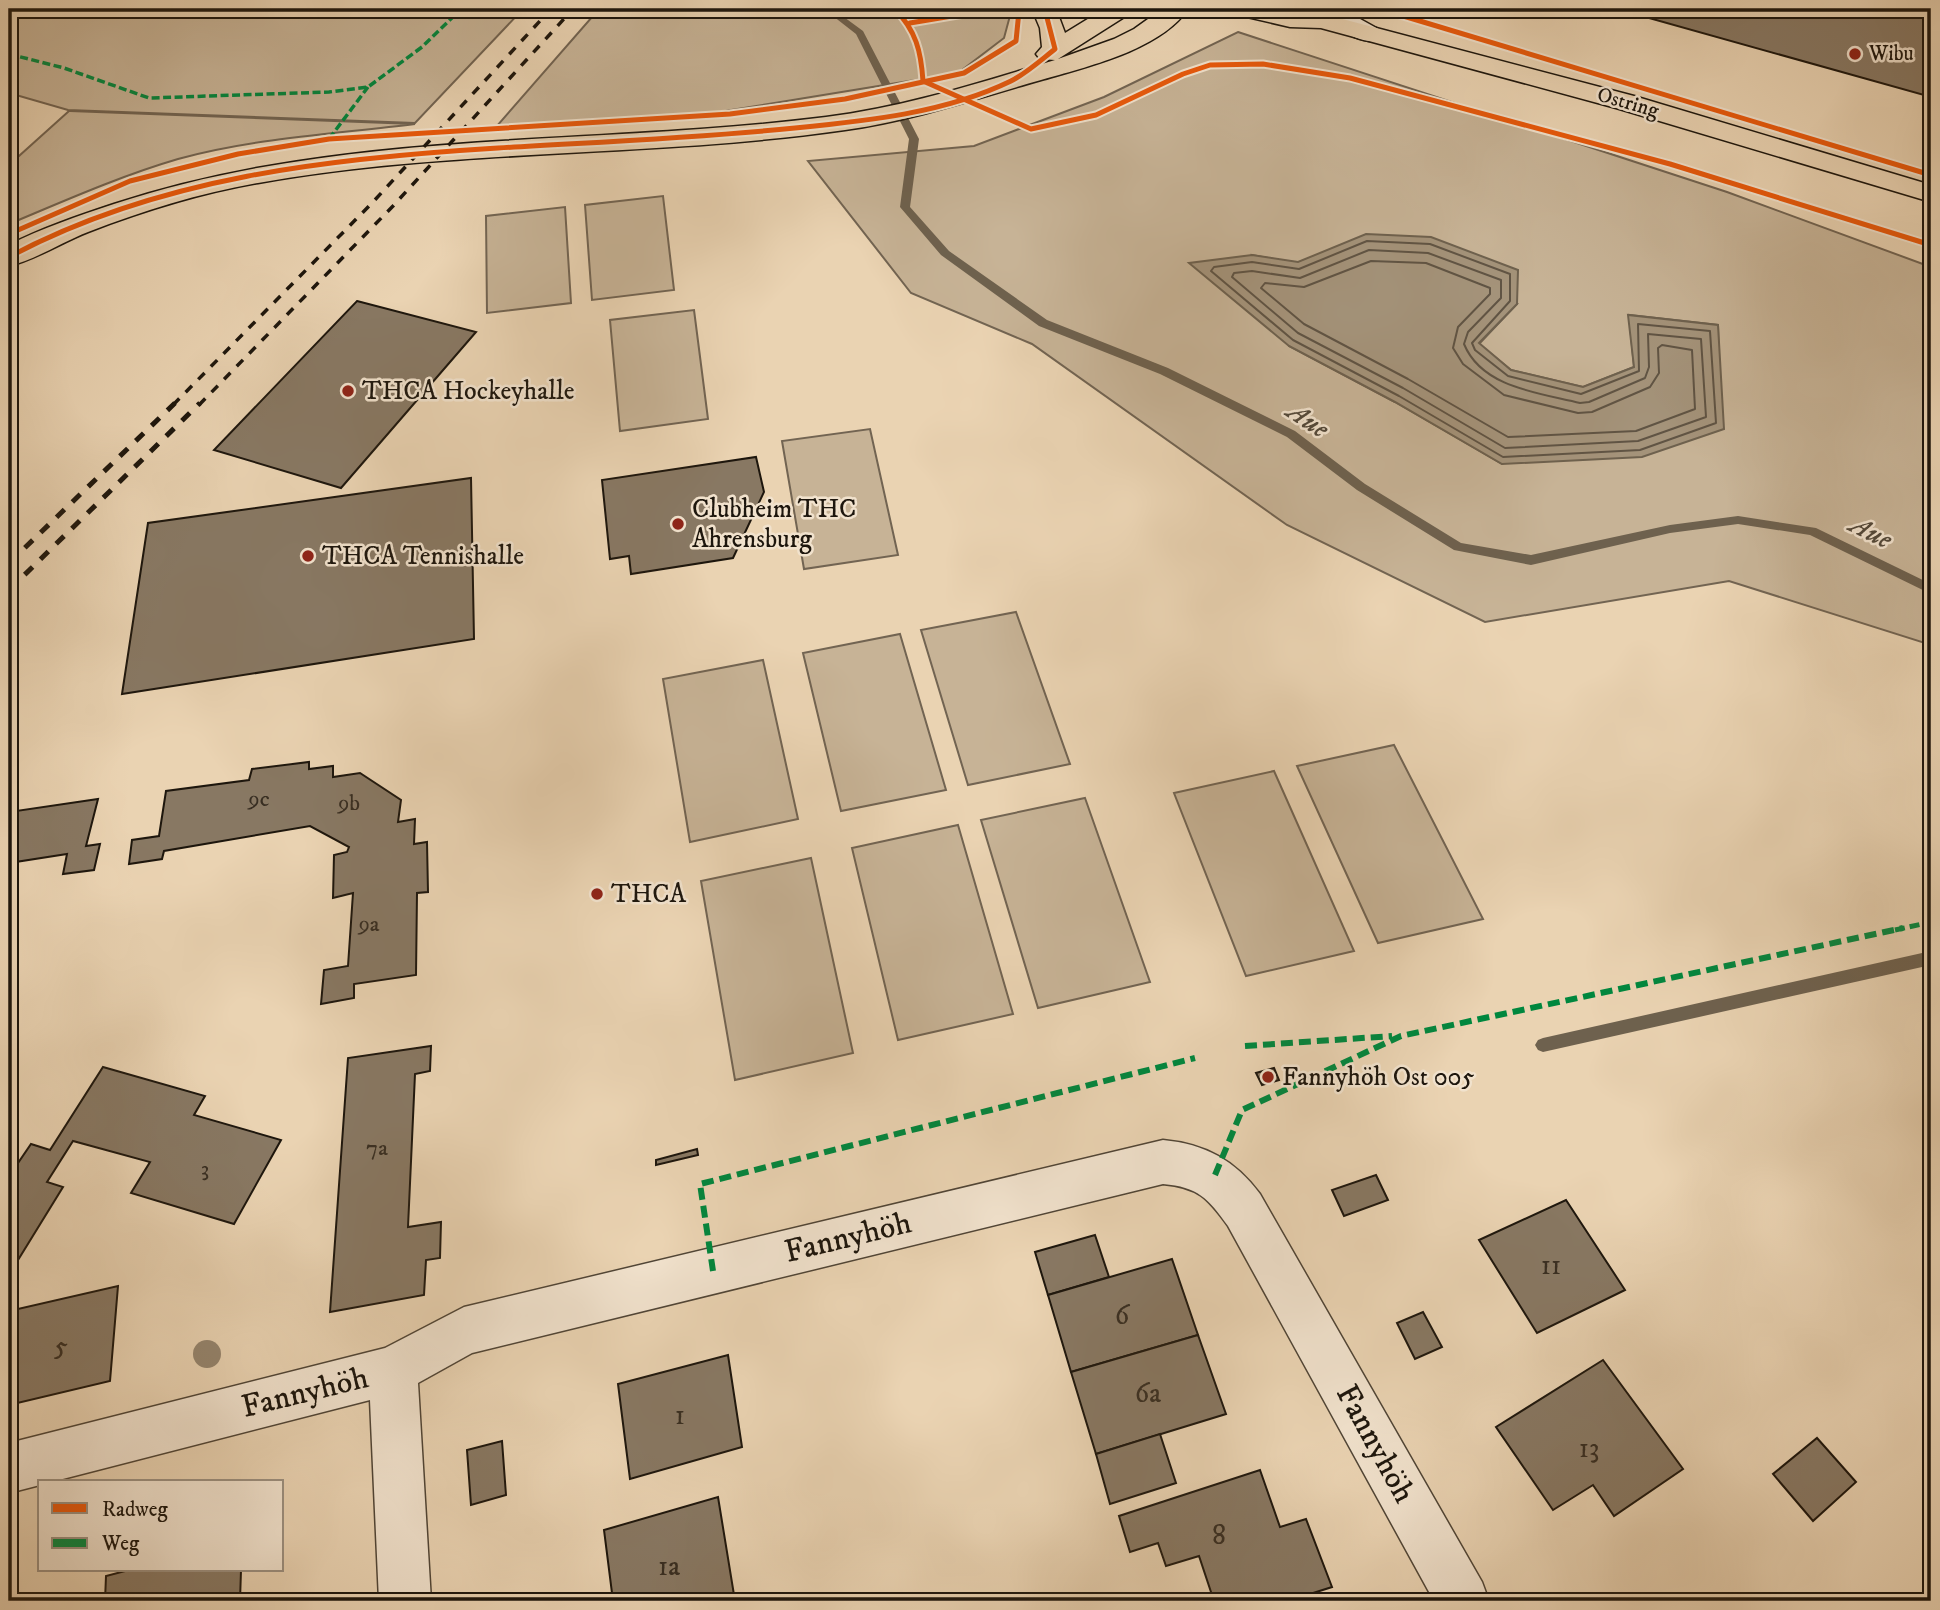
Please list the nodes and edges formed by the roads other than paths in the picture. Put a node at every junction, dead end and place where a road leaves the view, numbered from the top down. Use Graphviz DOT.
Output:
graph roads {
  1 [pos="1044,9"];
  2 [pos="1120,9"];
  3 [pos="1176,9"];
  4 [pos="1243,9"];
  5 [pos="1299,9"];
  6 [pos="1323,15"];
  7 [pos="1055,50"];
  8 [pos="1013,80"];
  9 [pos="1931,194"];
  10 [pos="9,257"];
  11 [pos="393,1370"];
  12 [pos="9,1468"];
  13 [pos="405,1601"];
  14 [pos="1463,1601"];
  1 -- 7 [label="main road"];
  2 -- 7 [label="main road"];
  3 -- 8 [label="main road"];
  4 -- 6 [label="main road, Ostring"];
  5 -- 6 [label="main road, Ostring"];
  6 -- 9 [label="main road, Ostring"];
  7 -- 8 [label="main road"];
  8 -- 10 [label="main road"];
  11 -- 12 [label="street, Fannyhöh"];
  11 -- 13 [label="street"];
  11 -- 14 [label="street, Fannyhöh"];
}
